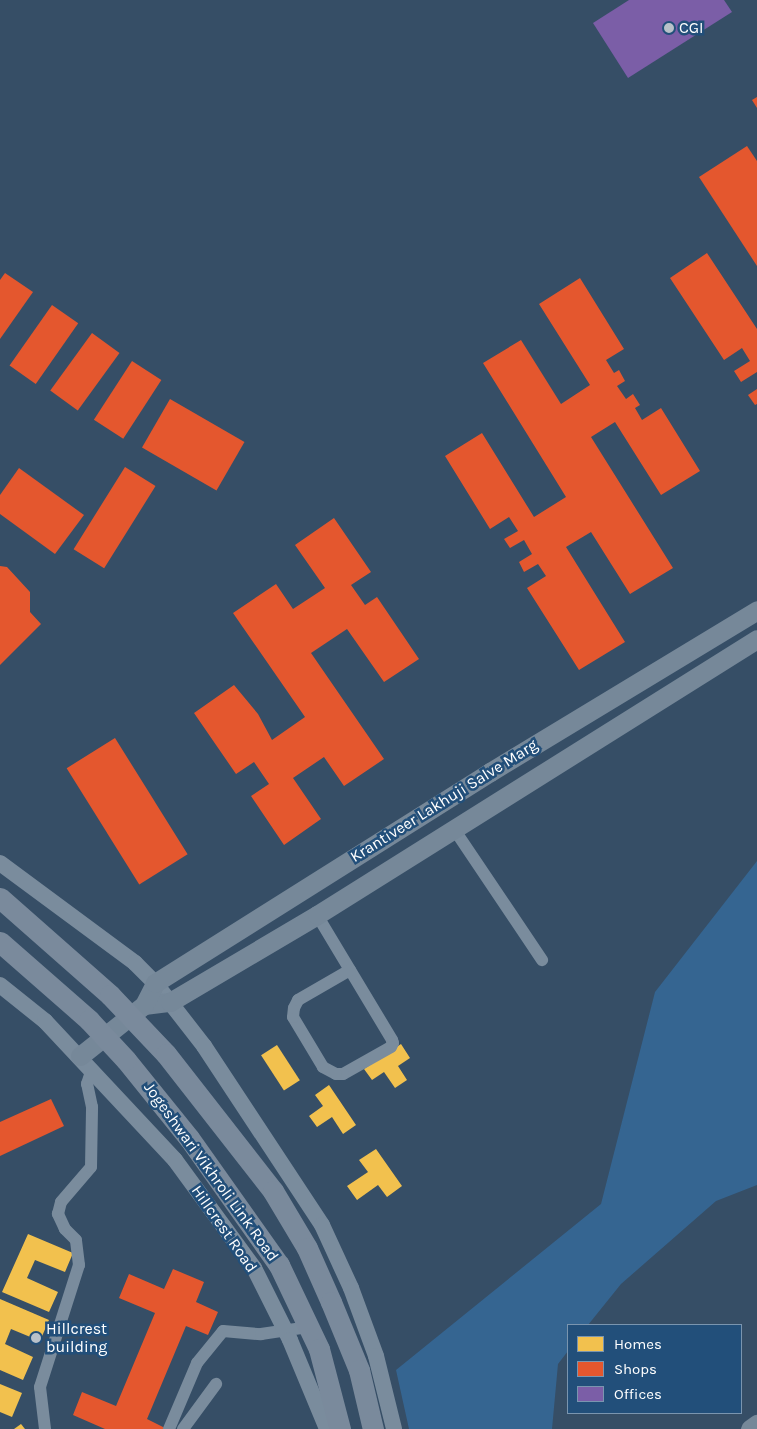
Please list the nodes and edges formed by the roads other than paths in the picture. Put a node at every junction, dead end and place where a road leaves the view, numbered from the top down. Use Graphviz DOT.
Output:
graph roads {
  1 [pos="757,610"];
  2 [pos="757,639"];
  3 [pos="454,828"];
  4 [pos="0,864"];
  5 [pos="0,898"];
  6 [pos="317,915"];
  7 [pos="0,942"];
  8 [pos="542,960"];
  9 [pos="350,970"];
  10 [pos="155,983"];
  11 [pos="0,985"];
  12 [pos="170,1002"];
  13 [pos="144,1005"];
  14 [pos="86,1062"];
  15 [pos="309,1327"];
  16 [pos="285,1330"];
  17 [pos="216,1384"];
  18 [pos="757,1424"];
  19 [pos="45,1429"];
  20 [pos="169,1429"];
  21 [pos="183,1429"];
  22 [pos="327,1429"];
  23 [pos="340,1429"];
  24 [pos="373,1429"];
  25 [pos="394,1429"];
  26 [pos="750,1429"];
  1 -- 10 [label="main road, Krantiveer Lakhuji Salve Marg"];
  2 -- 3 [label="main road, Krantiveer Lakhuji Salve Marg"];
  3 -- 6 [label="main road, Krantiveer Lakhuji Salve Marg"];
  3 -- 8 [label="street"];
  4 -- 10 [label="street"];
  5 -- 24 [label="main road, bridge"];
  6 -- 9 [label="street"];
  6 -- 12 [label="main road, Krantiveer Lakhuji Salve Marg"];
  7 -- 15 [label="main road, Jogeshwari Vikhroli Link Road, bridge"];
  9 -- 9 [label="street"];
  10 -- 12 [label="street"];
  10 -- 13 [label="main road"];
  11 -- 14 [label="street, Hillcrest Road"];
  12 -- 13 [label="main road, Krantiveer Lakhuji Salve Marg"];
  12 -- 25 [label="street"];
  13 -- 14 [label="main road"];
  14 -- 16 [label="street, Hillcrest Road"];
  14 -- 19 [label="street"];
  15 -- 16 [label="street"];
  15 -- 23 [label="main road, Jogeshwari Vikhroli Link Road"];
  16 -- 20 [label="street"];
  16 -- 22 [label="street, Hillcrest Road"];
  17 -- 21 [label="street"];
  18 -- 26 [label="main road"];
}
